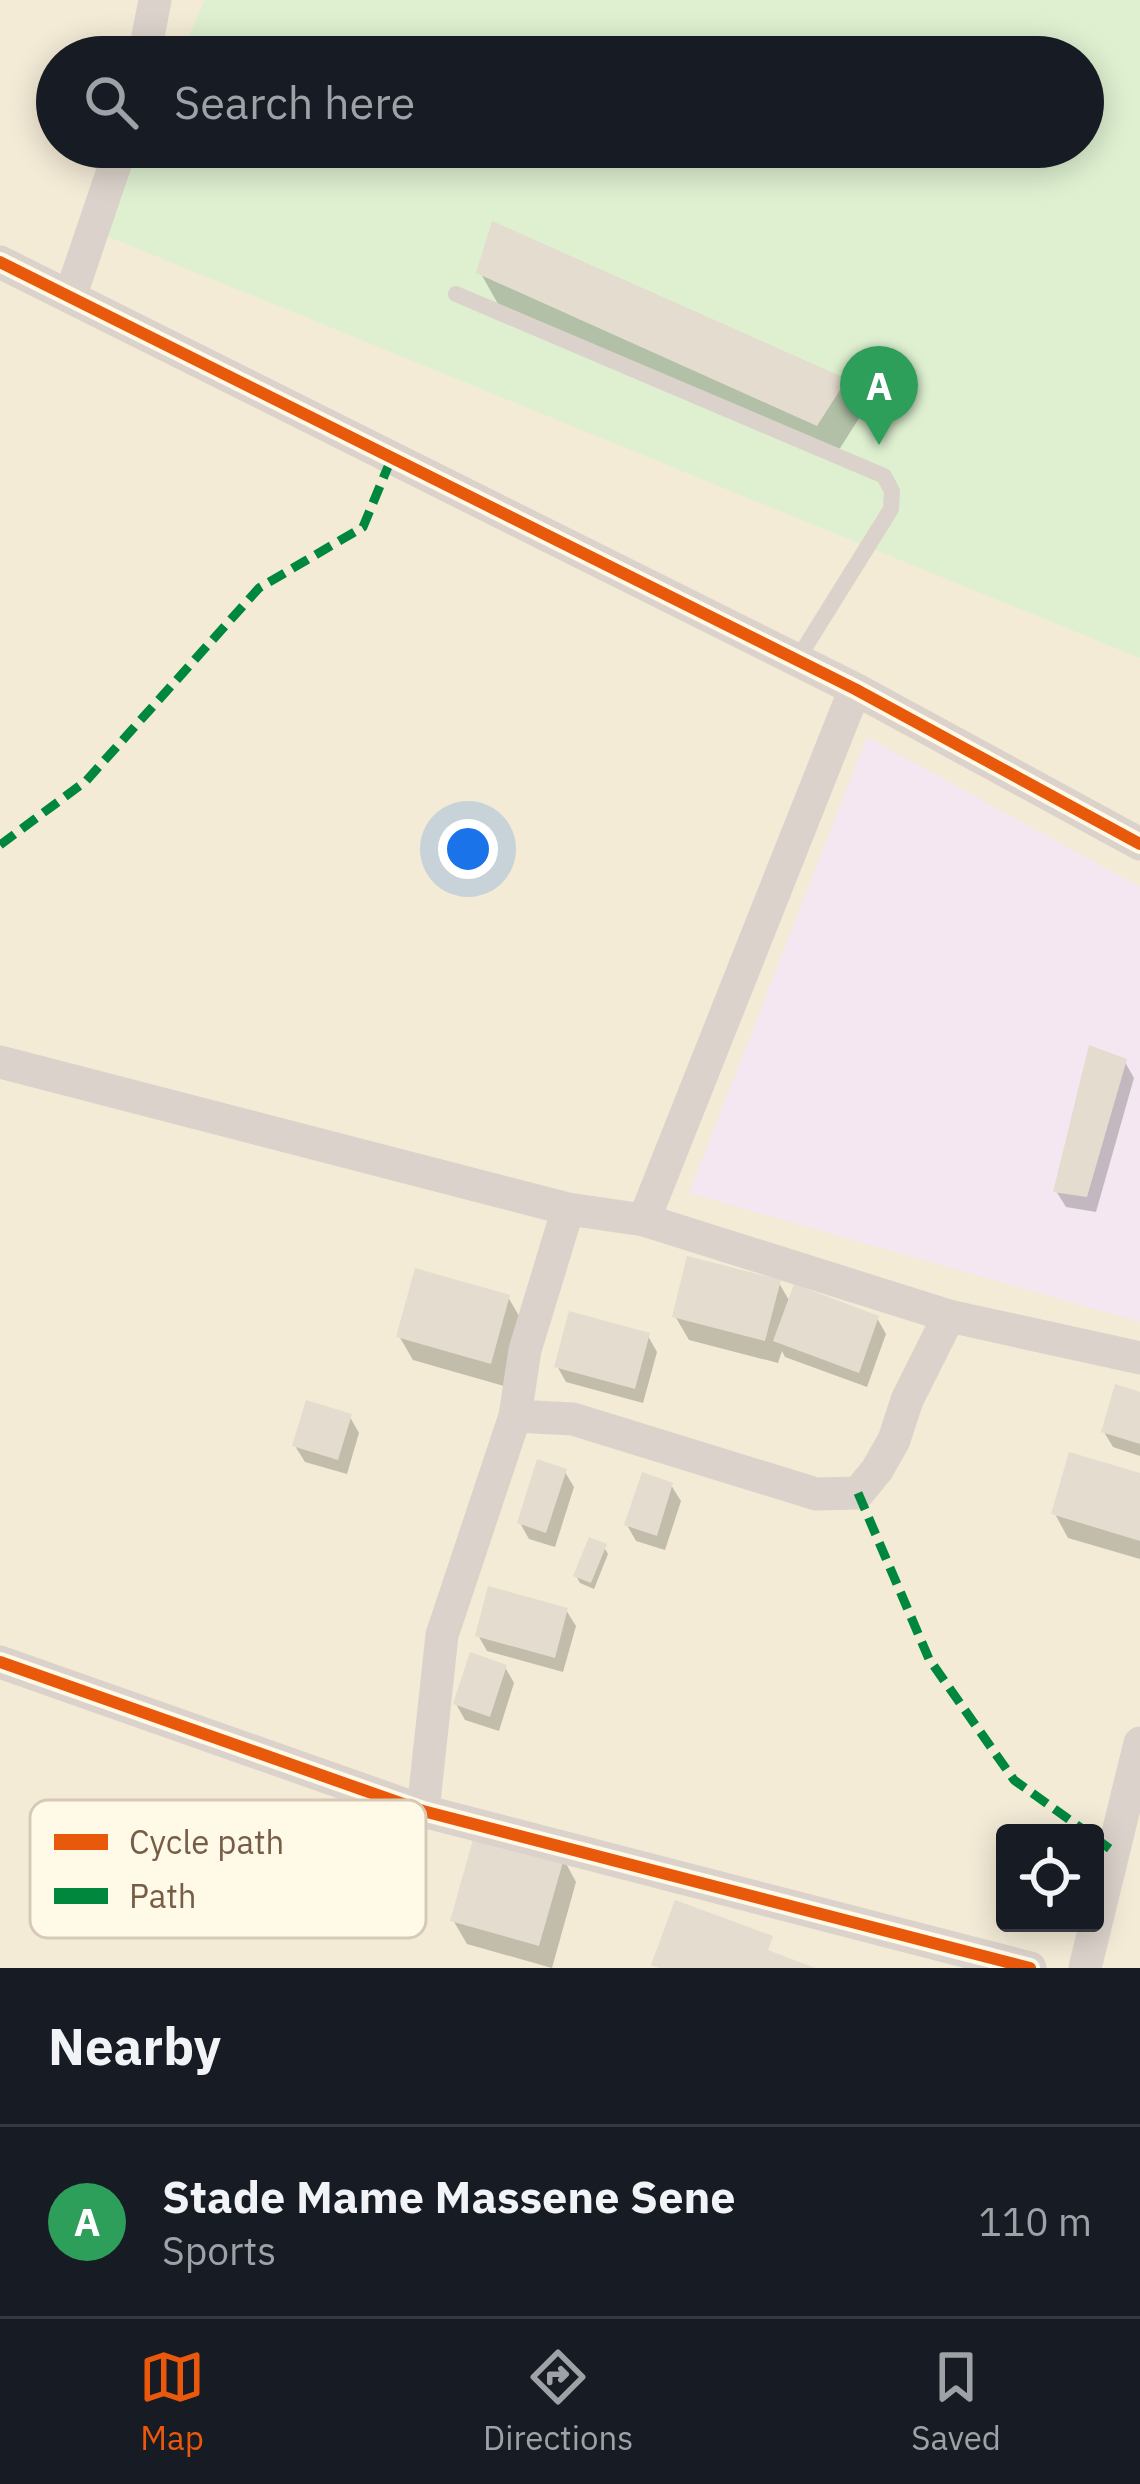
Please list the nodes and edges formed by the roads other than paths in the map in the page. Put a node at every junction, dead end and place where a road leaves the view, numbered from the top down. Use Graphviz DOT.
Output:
graph roads {
  1 [pos="155,0"];
  2 [pos="148,36"];
  3 [pos="114,168"];
  4 [pos="0,262"];
  5 [pos="456,295"];
  6 [pos="70,297"];
  7 [pos="797,660"];
  8 [pos="855,689"];
  9 [pos="1140,844"];
  10 [pos="0,1062"];
  11 [pos="568,1209"];
  12 [pos="644,1220"];
  13 [pos="949,1316"];
  14 [pos="1140,1358"];
  15 [pos="515,1416"];
  16 [pos="0,1662"];
  17 [pos="1140,1743"];
  18 [pos="392,1800"];
  19 [pos="424,1800"];
  20 [pos="426,1812"];
  21 [pos="951,1959"];
  22 [pos="1030,1968"];
  23 [pos="1085,1968"];
  1 -- 2 [label="street"];
  3 -- 6 [label="street"];
  4 -- 6 [label="street"];
  5 -- 7 [label="lane"];
  6 -- 7 [label="street"];
  7 -- 8 [label="street"];
  8 -- 9 [label="street"];
  8 -- 12 [label="street"];
  10 -- 11 [label="street"];
  11 -- 12 [label="street"];
  11 -- 15 [label="street"];
  12 -- 13 [label="street"];
  13 -- 14 [label="street"];
  13 -- 15 [label="street"];
  15 -- 19 [label="street"];
  16 -- 18 [label="street"];
  17 -- 23 [label="street"];
  20 -- 21 [label="street"];
  21 -- 22 [label="street"];
}
